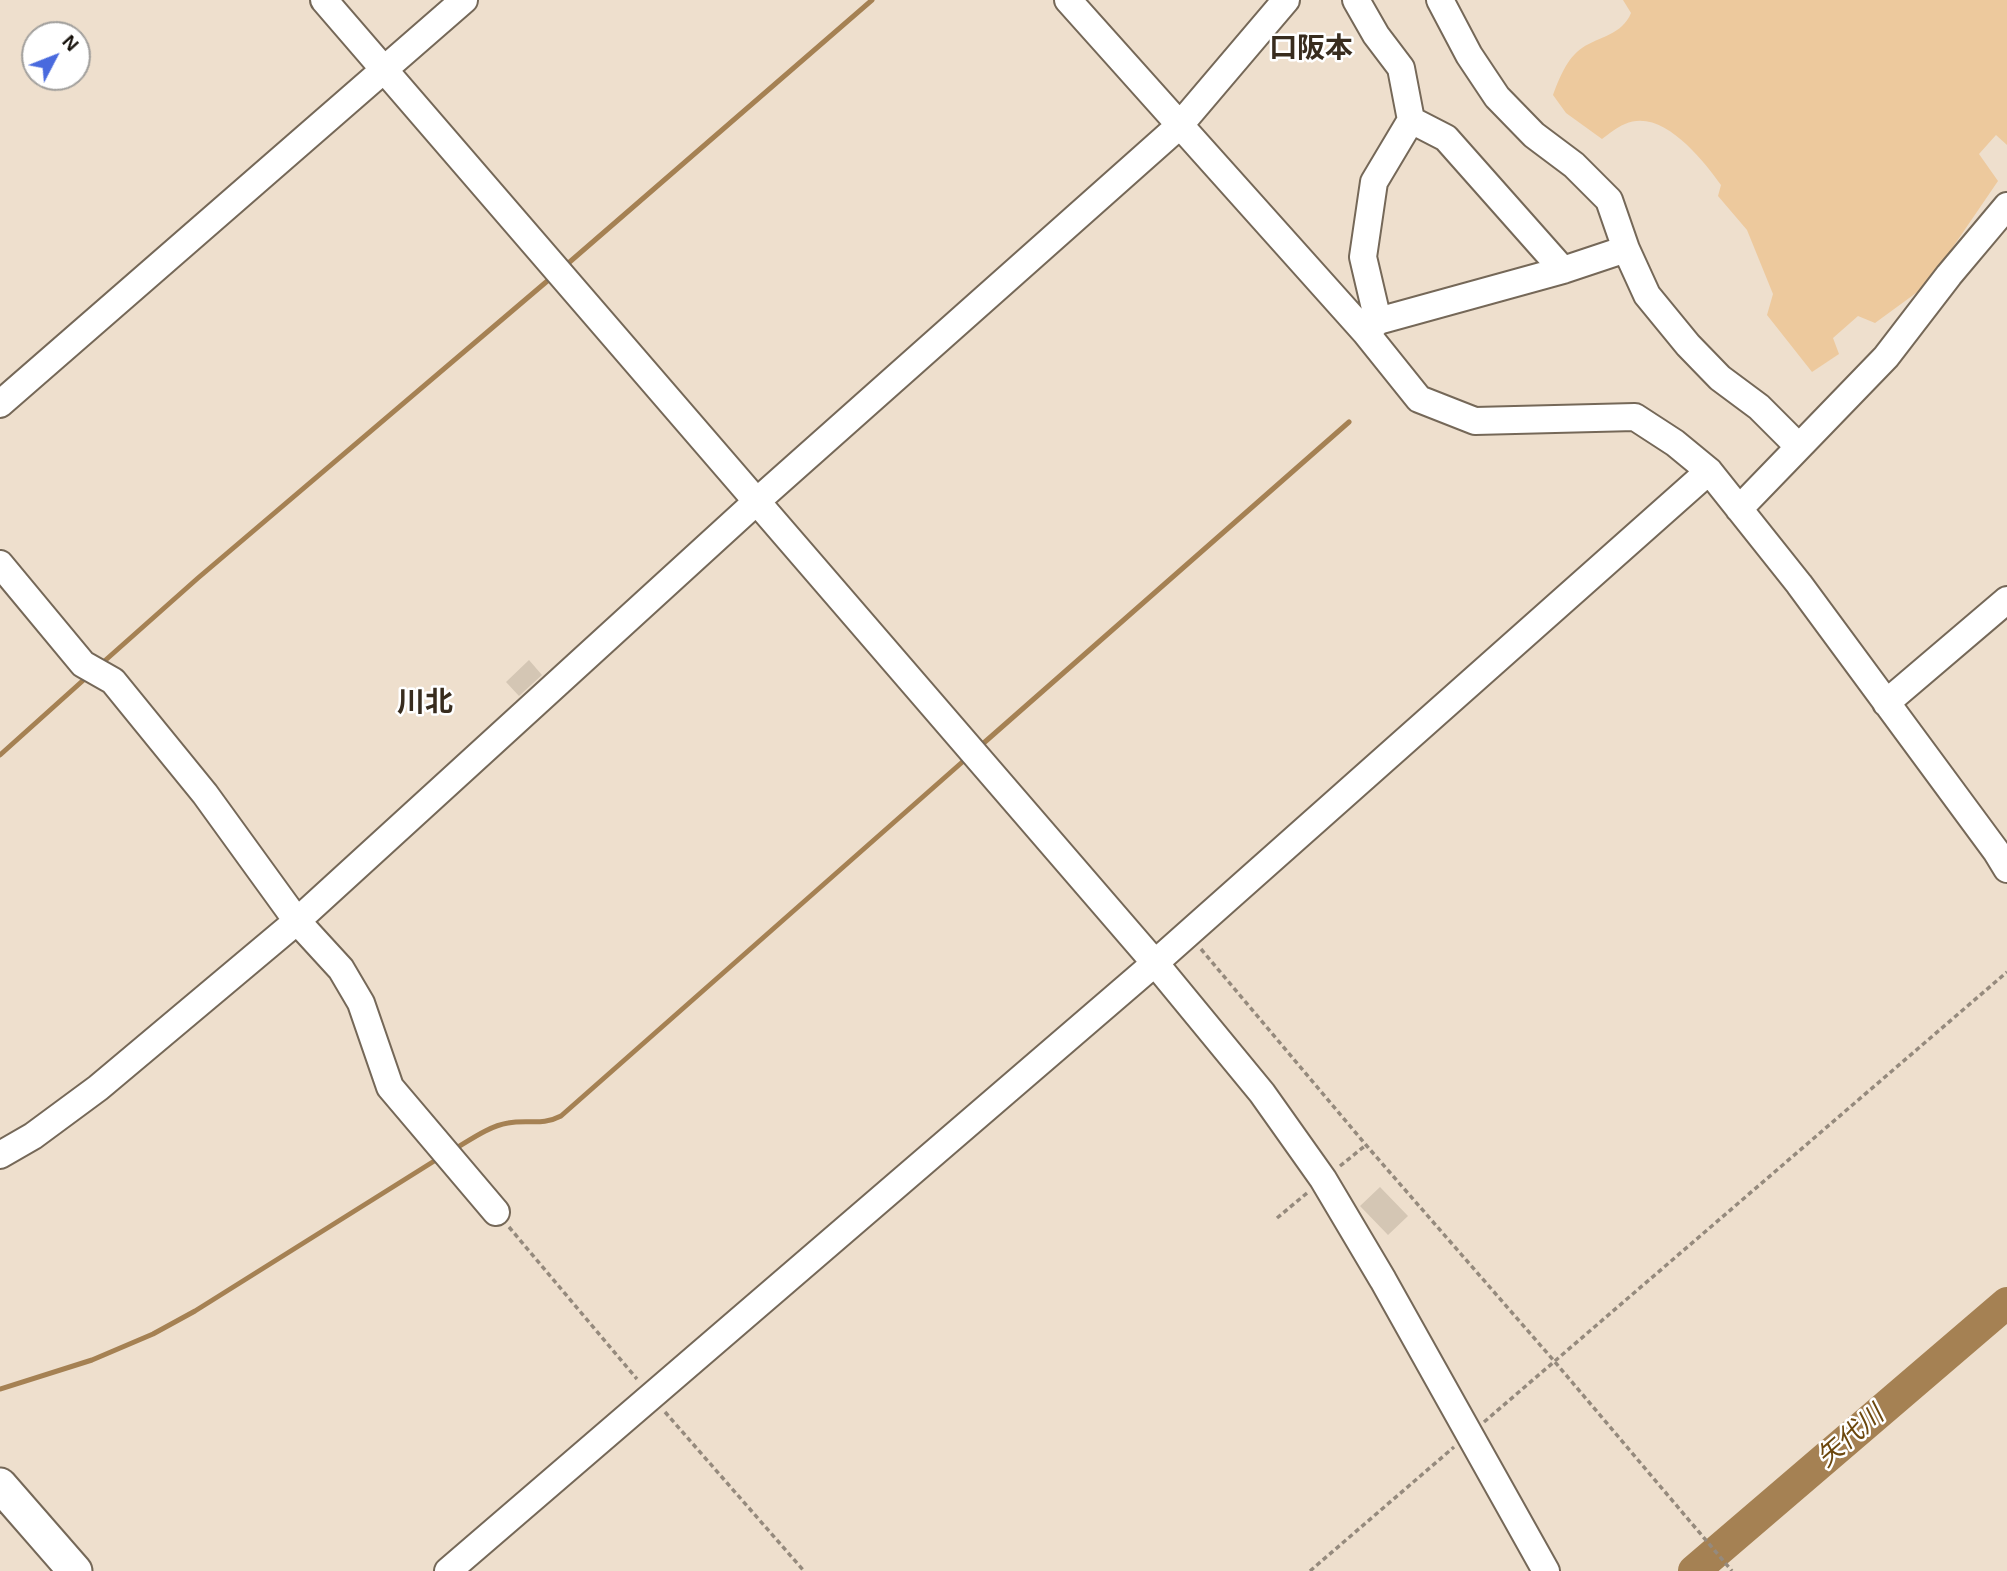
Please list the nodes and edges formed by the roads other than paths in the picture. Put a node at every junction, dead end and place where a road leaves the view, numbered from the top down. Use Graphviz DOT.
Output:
graph roads {
  1 [pos="324,0"];
  2 [pos="464,0"];
  3 [pos="1068,0"];
  4 [pos="1286,0"];
  5 [pos="1356,0"];
  6 [pos="1440,0"];
  7 [pos="385,70"];
  8 [pos="1411,120"];
  9 [pos="1179,125"];
  10 [pos="2007,206"];
  11 [pos="1626,249"];
  12 [pos="1563,270"];
  13 [pos="1371,327"];
  14 [pos="0,404"];
  15 [pos="1798,446"];
  16 [pos="1709,471"];
  17 [pos="756,502"];
  18 [pos="1739,509"];
  19 [pos="0,564"];
  20 [pos="2007,600"];
  21 [pos="1885,702"];
  22 [pos="2003,854"];
  23 [pos="298,921"];
  24 [pos="1155,963"];
  25 [pos="0,1155"];
  26 [pos="496,1212"];
  27 [pos="0,1485"];
  28 [pos="75,1571"];
  29 [pos="448,1571"];
  30 [pos="1546,1571"];
  1 -- 7 [label="street"];
  2 -- 7 [label="street"];
  3 -- 9 [label="street"];
  4 -- 9 [label="street"];
  5 -- 8 [label="street"];
  6 -- 11 [label="street"];
  7 -- 14 [label="street"];
  7 -- 17 [label="street"];
  8 -- 12 [label="street"];
  8 -- 13 [label="street"];
  9 -- 13 [label="street"];
  9 -- 17 [label="street"];
  10 -- 15 [label="street"];
  11 -- 12 [label="street"];
  11 -- 15 [label="street"];
  12 -- 13 [label="street"];
  13 -- 16 [label="street"];
  15 -- 18 [label="street"];
  16 -- 18 [label="street"];
  16 -- 24 [label="street"];
  17 -- 23 [label="street"];
  17 -- 24 [label="street"];
  18 -- 21 [label="street"];
  19 -- 23 [label="street"];
  20 -- 21 [label="street"];
  21 -- 22 [label="street"];
  23 -- 25 [label="street"];
  23 -- 26 [label="street"];
  24 -- 29 [label="street"];
  24 -- 30 [label="street"];
  27 -- 28 [label="main road"];
}
